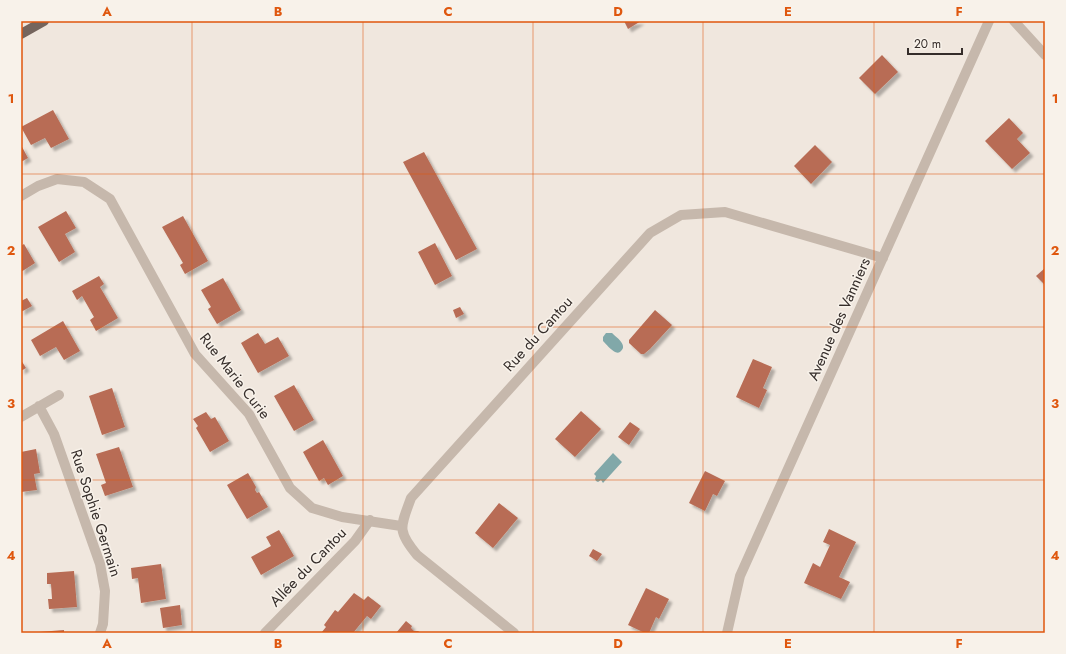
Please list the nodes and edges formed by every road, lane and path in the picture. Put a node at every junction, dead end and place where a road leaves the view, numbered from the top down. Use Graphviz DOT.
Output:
graph roads {
  1 [pos="44,21"];
  2 [pos="989,21"];
  3 [pos="1014,21"];
  4 [pos="21,34"];
  5 [pos="1045,55"];
  6 [pos="21,196"];
  7 [pos="883,258"];
  8 [pos="59,395"];
  9 [pos="39,406"];
  10 [pos="21,417"];
  11 [pos="370,520"];
  12 [pos="401,526"];
  13 [pos="100,633"];
  14 [pos="264,633"];
  15 [pos="514,633"];
  16 [pos="727,633"];
  1 -- 4 [label="main road"];
  2 -- 7 [label="street, Avenue des Vanniers"];
  3 -- 5 [label="street"];
  6 -- 11 [label="street, Rue Marie Curie"];
  7 -- 12 [label="street, Rue du Cantou"];
  7 -- 16 [label="street, Avenue des Vanniers"];
  8 -- 9 [label="street"];
  9 -- 10 [label="street"];
  9 -- 13 [label="street, Rue Sophie Germain"];
  11 -- 12 [label="street, Rue Marie Curie"];
  11 -- 14 [label="street, Allée du Cantou"];
  12 -- 15 [label="street"];
}
